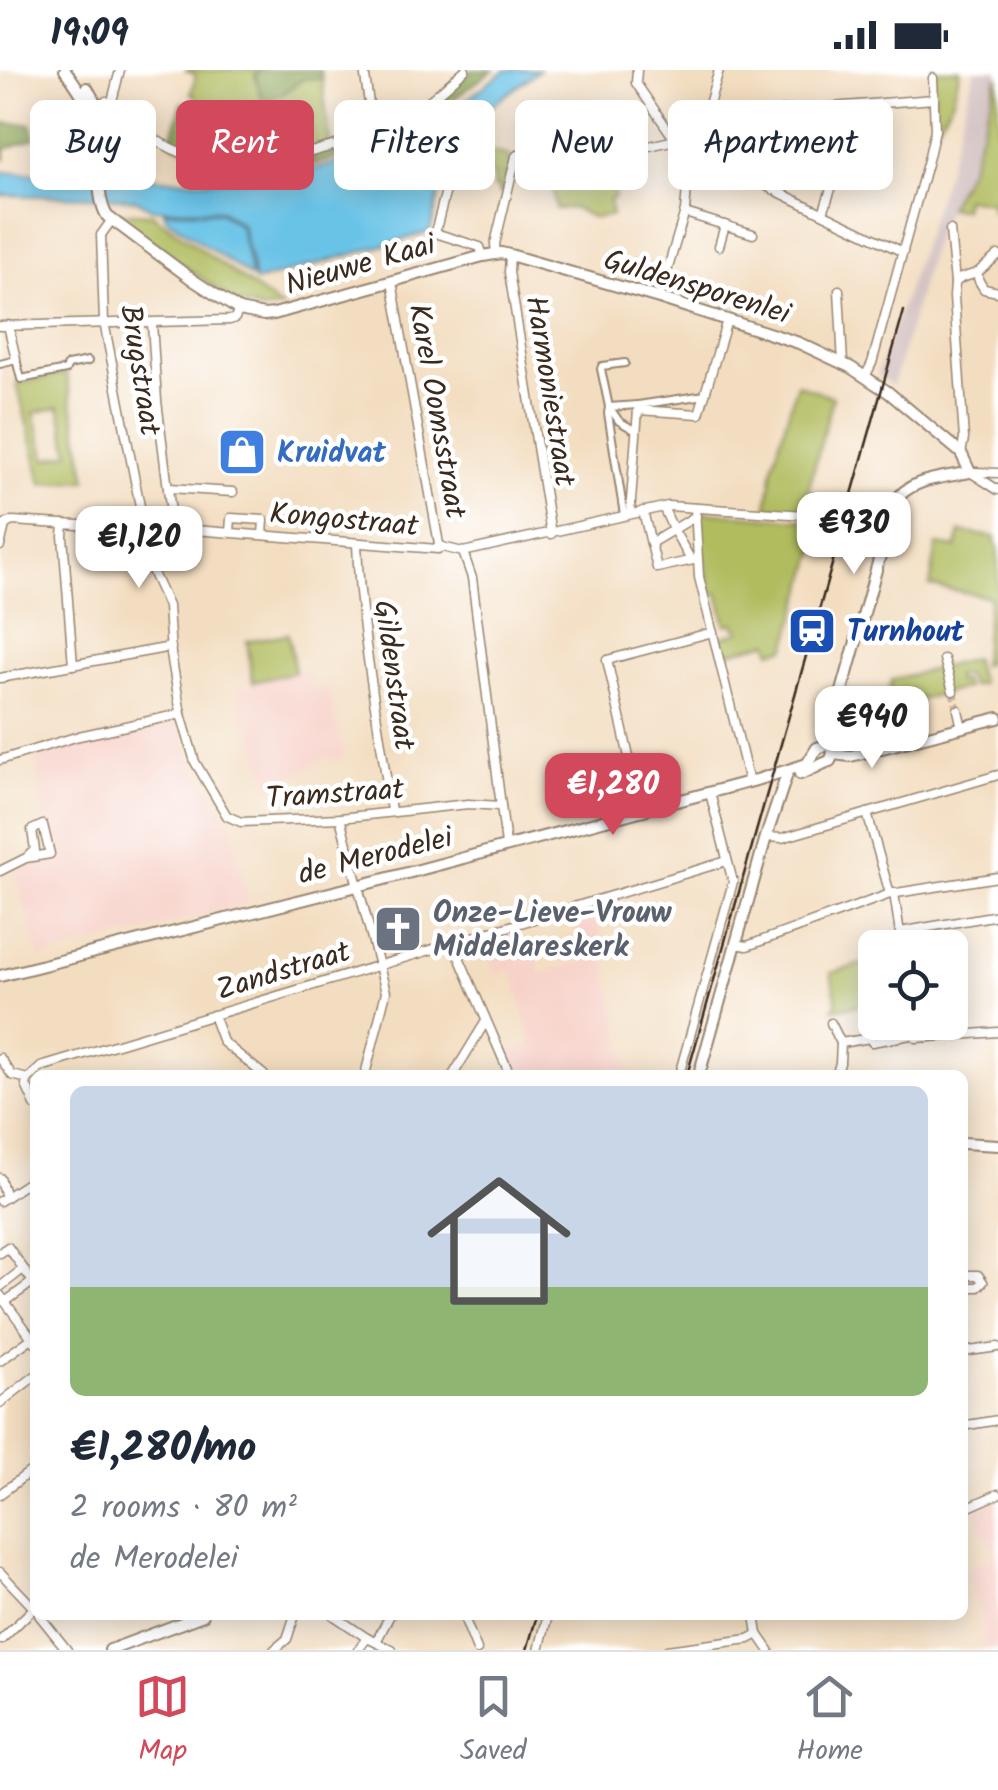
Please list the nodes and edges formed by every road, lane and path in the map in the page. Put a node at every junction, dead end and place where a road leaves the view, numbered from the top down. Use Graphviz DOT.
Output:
graph roads {
  1 [pos="67,70"];
  2 [pos="120,70"];
  3 [pos="364,70"];
  4 [pos="637,70"];
  5 [pos="719,70"];
  6 [pos="462,71"];
  7 [pos="933,78"];
  8 [pos="934,99"];
  9 [pos="96,100"];
  10 [pos="104,100"];
  11 [pos="368,100"];
  12 [pos="710,100"];
  13 [pos="893,102"];
  14 [pos="668,130"];
  15 [pos="156,139"];
  16 [pos="515,160"];
  17 [pos="102,190"];
  18 [pos="687,190"];
  19 [pos="774,190"];
  20 [pos="831,190"];
  21 [pos="445,194"];
  22 [pos="685,212"];
  23 [pos="823,213"];
  24 [pos="111,221"];
  25 [pos="725,225"];
  26 [pos="950,230"];
  27 [pos="753,234"];
  28 [pos="719,246"];
  29 [pos="903,252"];
  30 [pos="496,254"];
  31 [pos="510,255"];
  32 [pos="998,255"];
  33 [pos="483,256"];
  34 [pos="977,272"];
  35 [pos="392,282"];
  36 [pos="955,284"];
  37 [pos="839,290"];
  38 [pos="998,292"];
  39 [pos="658,298"];
  40 [pos="240,310"];
  41 [pos="727,320"];
  42 [pos="104,322"];
  43 [pos="152,323"];
  44 [pos="4,325"];
  45 [pos="16,359"];
  46 [pos="88,361"];
  47 [pos="625,363"];
  48 [pos="0,364"];
  49 [pos="842,364"];
  50 [pos="865,376"];
  51 [pos="705,395"];
  52 [pos="638,407"];
  53 [pos="610,408"];
  54 [pos="636,431"];
  55 [pos="961,452"];
  56 [pos="970,472"];
  57 [pos="998,473"];
  58 [pos="169,488"];
  59 [pos="998,490"];
  60 [pos="233,492"];
  61 [pos="663,507"];
  62 [pos="643,511"];
  63 [pos="696,512"];
  64 [pos="627,514"];
  65 [pos="806,515"];
  66 [pos="64,524"];
  67 [pos="173,529"];
  68 [pos="673,529"];
  69 [pos="145,530"];
  70 [pos="230,532"];
  71 [pos="551,534"];
  72 [pos="263,535"];
  73 [pos="651,543"];
  74 [pos="357,544"];
  75 [pos="0,546"];
  76 [pos="442,547"];
  77 [pos="463,552"];
  78 [pos="695,560"];
  79 [pos="712,632"];
  80 [pos="171,647"];
  81 [pos="944,659"];
  82 [pos="73,665"];
  83 [pos="0,678"];
  84 [pos="953,692"];
  85 [pos="958,710"];
  86 [pos="181,714"];
  87 [pos="998,718"];
  88 [pos="962,728"];
  89 [pos="830,749"];
  90 [pos="0,760"];
  91 [pos="789,775"];
  92 [pos="998,775"];
  93 [pos="755,780"];
  94 [pos="710,792"];
  95 [pos="501,806"];
  96 [pos="642,810"];
  97 [pos="391,811"];
  98 [pos="867,812"];
  99 [pos="340,818"];
  100 [pos="766,837"];
  101 [pos="506,846"];
  102 [pos="26,858"];
  103 [pos="728,861"];
  104 [pos="0,871"];
  105 [pos="998,878"];
  106 [pos="356,885"];
  107 [pos="892,894"];
  108 [pos="998,915"];
  109 [pos="453,943"];
  110 [pos="736,944"];
  111 [pos="378,965"];
  112 [pos="0,976"];
  113 [pos="212,1014"];
  114 [pos="486,1021"];
  115 [pos="831,1023"];
  116 [pos="998,1032"];
  117 [pos="968,1034"];
  118 [pos="858,1040"];
  119 [pos="841,1042"];
  120 [pos="0,1058"];
  121 [pos="38,1070"];
  122 [pos="258,1070"];
  123 [pos="366,1070"];
  124 [pos="455,1070"];
  125 [pos="508,1070"];
  126 [pos="680,1070"];
  127 [pos="701,1070"];
  128 [pos="838,1070"];
  129 [pos="10,1072"];
  130 [pos="0,1078"];
  131 [pos="28,1078"];
  132 [pos="30,1093"];
  133 [pos="968,1144"];
  134 [pos="998,1146"];
  135 [pos="0,1178"];
  136 [pos="30,1181"];
  137 [pos="3,1199"];
  138 [pos="0,1252"];
  139 [pos="23,1269"];
  140 [pos="968,1275"];
  141 [pos="30,1277"];
  142 [pos="983,1282"];
  143 [pos="998,1282"];
  144 [pos="30,1284"];
  145 [pos="0,1286"];
  146 [pos="968,1287"];
  147 [pos="3,1299"];
  148 [pos="30,1335"];
  149 [pos="30,1342"];
  150 [pos="998,1347"];
  151 [pos="968,1351"];
  152 [pos="0,1361"];
  153 [pos="30,1380"];
  154 [pos="0,1403"];
  155 [pos="998,1420"];
  156 [pos="968,1425"];
  157 [pos="30,1472"];
  158 [pos="0,1494"];
  159 [pos="998,1494"];
  160 [pos="968,1507"];
  161 [pos="0,1572"];
  162 [pos="30,1604"];
  163 [pos="30,1615"];
  164 [pos="44,1620"];
  165 [pos="190,1620"];
  166 [pos="293,1620"];
  167 [pos="341,1620"];
  168 [pos="386,1620"];
  169 [pos="465,1620"];
  170 [pos="547,1620"];
  171 [pos="755,1620"];
  172 [pos="753,1637"];
  173 [pos="1,1640"];
  174 [pos="372,1640"];
  175 [pos="710,1647"];
  176 [pos="68,1650"];
  177 [pos="110,1650"];
  178 [pos="274,1650"];
  179 [pos="358,1650"];
  180 [pos="392,1650"];
  181 [pos="478,1650"];
  182 [pos="539,1650"];
  183 [pos="666,1650"];
  184 [pos="757,1650"];
  185 [pos="768,1650"];
  1 -- 9 [label="street"];
  2 -- 10 [label="street"];
  3 -- 11 [label="street"];
  4 -- 14 [label="street"];
  5 -- 12 [label="street"];
  6 -- 15 [label="street"];
  7 -- 8 [label="street"];
  8 -- 13 [label="street"];
  8 -- 29 [label="street"];
  16 -- 30 [label="street"];
  17 -- 24 [label="street"];
  18 -- 22 [label="street"];
  19 -- 23 [label="street"];
  20 -- 23 [label="street"];
  21 -- 33 [label="street, Nieuwe Kaai"];
  22 -- 25 [label="street"];
  22 -- 39 [label="street"];
  23 -- 29 [label="street"];
  24 -- 40 [label="street"];
  24 -- 42 [label="street, Brugstraat"];
  25 -- 27 [label="street"];
  25 -- 28 [label="street"];
  26 -- 36 [label="street"];
  29 -- 50 [label="street"];
  30 -- 31 [label="street, Nieuwe Kaai"];
  30 -- 33 [label="street, Nieuwe Kaai"];
  31 -- 39 [label="street, Guldensporenlei"];
  31 -- 71 [label="street, Harmoniestraat"];
  32 -- 34 [label="street"];
  33 -- 35 [label="street, Nieuwe Kaai"];
  34 -- 36 [label="street"];
  34 -- 38 [label="street"];
  35 -- 40 [label="street, Nieuwe Kaai"];
  35 -- 76 [label="street, Karel Oomsstraat"];
  36 -- 55 [label="street"];
  37 -- 49 [label="street"];
  39 -- 41 [label="street, Guldensporenlei"];
  40 -- 43 [label="street"];
  41 -- 49 [label="street, Guldensporenlei"];
  41 -- 51 [label="street"];
  42 -- 43 [label="street"];
  42 -- 44 [label="street"];
  42 -- 69 [label="street, Brugstraat"];
  43 -- 58 [label="street"];
  44 -- 45 [label="street"];
  45 -- 46 [label="street"];
  45 -- 48 [label="street"];
  47 -- 53 [label="street"];
  49 -- 50 [label="street, Guldensporenlei"];
  50 -- 55 [label="street, Guldensporenlei"];
  51 -- 52 [label="street"];
  51 -- 52 [label="street"];
  52 -- 53 [label="street"];
  52 -- 54 [label="street"];
  53 -- 54 [label="street"];
  53 -- 64 [label="street"];
  54 -- 64 [label="street"];
  55 -- 56 [label="street"];
  56 -- 57 [label="street"];
  56 -- 59 [label="street"];
  56 -- 89 [label="street"];
  58 -- 60 [label="street"];
  58 -- 67 [label="street"];
  61 -- 62 [label="street"];
  61 -- 63 [label="street"];
  61 -- 68 [label="street"];
  62 -- 64 [label="street"];
  62 -- 73 [label="street"];
  63 -- 65 [label="street"];
  63 -- 68 [label="street"];
  63 -- 78 [label="street"];
  64 -- 71 [label="street"];
  66 -- 69 [label="street, Kongostraat"];
  66 -- 75 [label="street, Kongostraat"];
  66 -- 82 [label="street"];
  67 -- 69 [label="street, Kongostraat"];
  67 -- 70 [label="street, Kongostraat"];
  68 -- 73 [label="street"];
  68 -- 78 [label="street"];
  69 -- 80 [label="street, Brugstraat"];
  70 -- 72 [label="street, Kongostraat"];
  70 -- 72 [label="street"];
  71 -- 77 [label="street"];
  72 -- 74 [label="street, Kongostraat"];
  73 -- 78 [label="street"];
  74 -- 76 [label="street, Kongostraat"];
  74 -- 97 [label="street, Gildenstraat"];
  76 -- 77 [label="street, Kongostraat"];
  77 -- 95 [label="street"];
  78 -- 79 [label="street"];
  79 -- 93 [label="street"];
  79 -- 96 [label="street"];
  80 -- 82 [label="street"];
  80 -- 86 [label="street, Brugstraat"];
  81 -- 84 [label="street"];
  82 -- 83 [label="street"];
  85 -- 88 [label="street"];
  86 -- 90 [label="street"];
  86 -- 99 [label="street, Tramstraat"];
  87 -- 88 [label="street, de Merodelei"];
  88 -- 89 [label="street, de Merodelei"];
  89 -- 91 [label="street, de Merodelei"];
  91 -- 93 [label="street, de Merodelei"];
  91 -- 100 [label="street"];
  92 -- 98 [label="street"];
  93 -- 94 [label="street, de Merodelei"];
  94 -- 96 [label="street, de Merodelei"];
  94 -- 103 [label="street"];
  95 -- 97 [label="street, Tramstraat"];
  95 -- 101 [label="street"];
  96 -- 101 [label="street, de Merodelei"];
  97 -- 99 [label="street, Tramstraat"];
  98 -- 100 [label="street"];
  98 -- 107 [label="street"];
  99 -- 106 [label="street"];
  100 -- 110 [label="street"];
  101 -- 106 [label="street, de Merodelei"];
  102 -- 102 [label="street"];
  102 -- 104 [label="street"];
  103 -- 109 [label="street, Zandstraat"];
  103 -- 126 [label="street"];
  105 -- 107 [label="street"];
  106 -- 111 [label="street"];
  106 -- 112 [label="street, de Merodelei"];
  107 -- 108 [label="street"];
  107 -- 110 [label="street"];
  109 -- 111 [label="street, Zandstraat"];
  109 -- 114 [label="street"];
  110 -- 127 [label="street"];
  111 -- 113 [label="street, Zandstraat"];
  111 -- 123 [label="street"];
  113 -- 121 [label="street, Zandstraat"];
  113 -- 122 [label="street"];
  114 -- 124 [label="street"];
  114 -- 125 [label="street"];
  115 -- 119 [label="street"];
  116 -- 117 [label="street"];
  118 -- 119 [label="street"];
  119 -- 128 [label="street"];
  120 -- 129 [label="street"];
  129 -- 130 [label="street"];
  129 -- 131 [label="street"];
  131 -- 132 [label="street"];
  133 -- 134 [label="street"];
  135 -- 137 [label="street"];
  136 -- 137 [label="street"];
  138 -- 139 [label="street"];
  139 -- 141 [label="street"];
  139 -- 145 [label="street"];
  140 -- 142 [label="street"];
  142 -- 143 [label="street"];
  142 -- 146 [label="street"];
  144 -- 147 [label="street"];
  147 -- 148 [label="street"];
  149 -- 152 [label="street"];
  150 -- 151 [label="street"];
  153 -- 154 [label="street"];
  155 -- 156 [label="street"];
  157 -- 158 [label="street"];
  159 -- 160 [label="street"];
  161 -- 162 [label="street"];
  163 -- 173 [label="street"];
  164 -- 176 [label="street"];
  165 -- 177 [label="street"];
  166 -- 178 [label="street"];
  167 -- 174 [label="street"];
  168 -- 174 [label="street"];
  169 -- 181 [label="street"];
  170 -- 182 [label="street"];
  171 -- 172 [label="street"];
  172 -- 175 [label="street"];
  172 -- 184 [label="street"];
  172 -- 185 [label="street"];
  174 -- 179 [label="street"];
  174 -- 180 [label="street"];
  175 -- 183 [label="street"];
}
